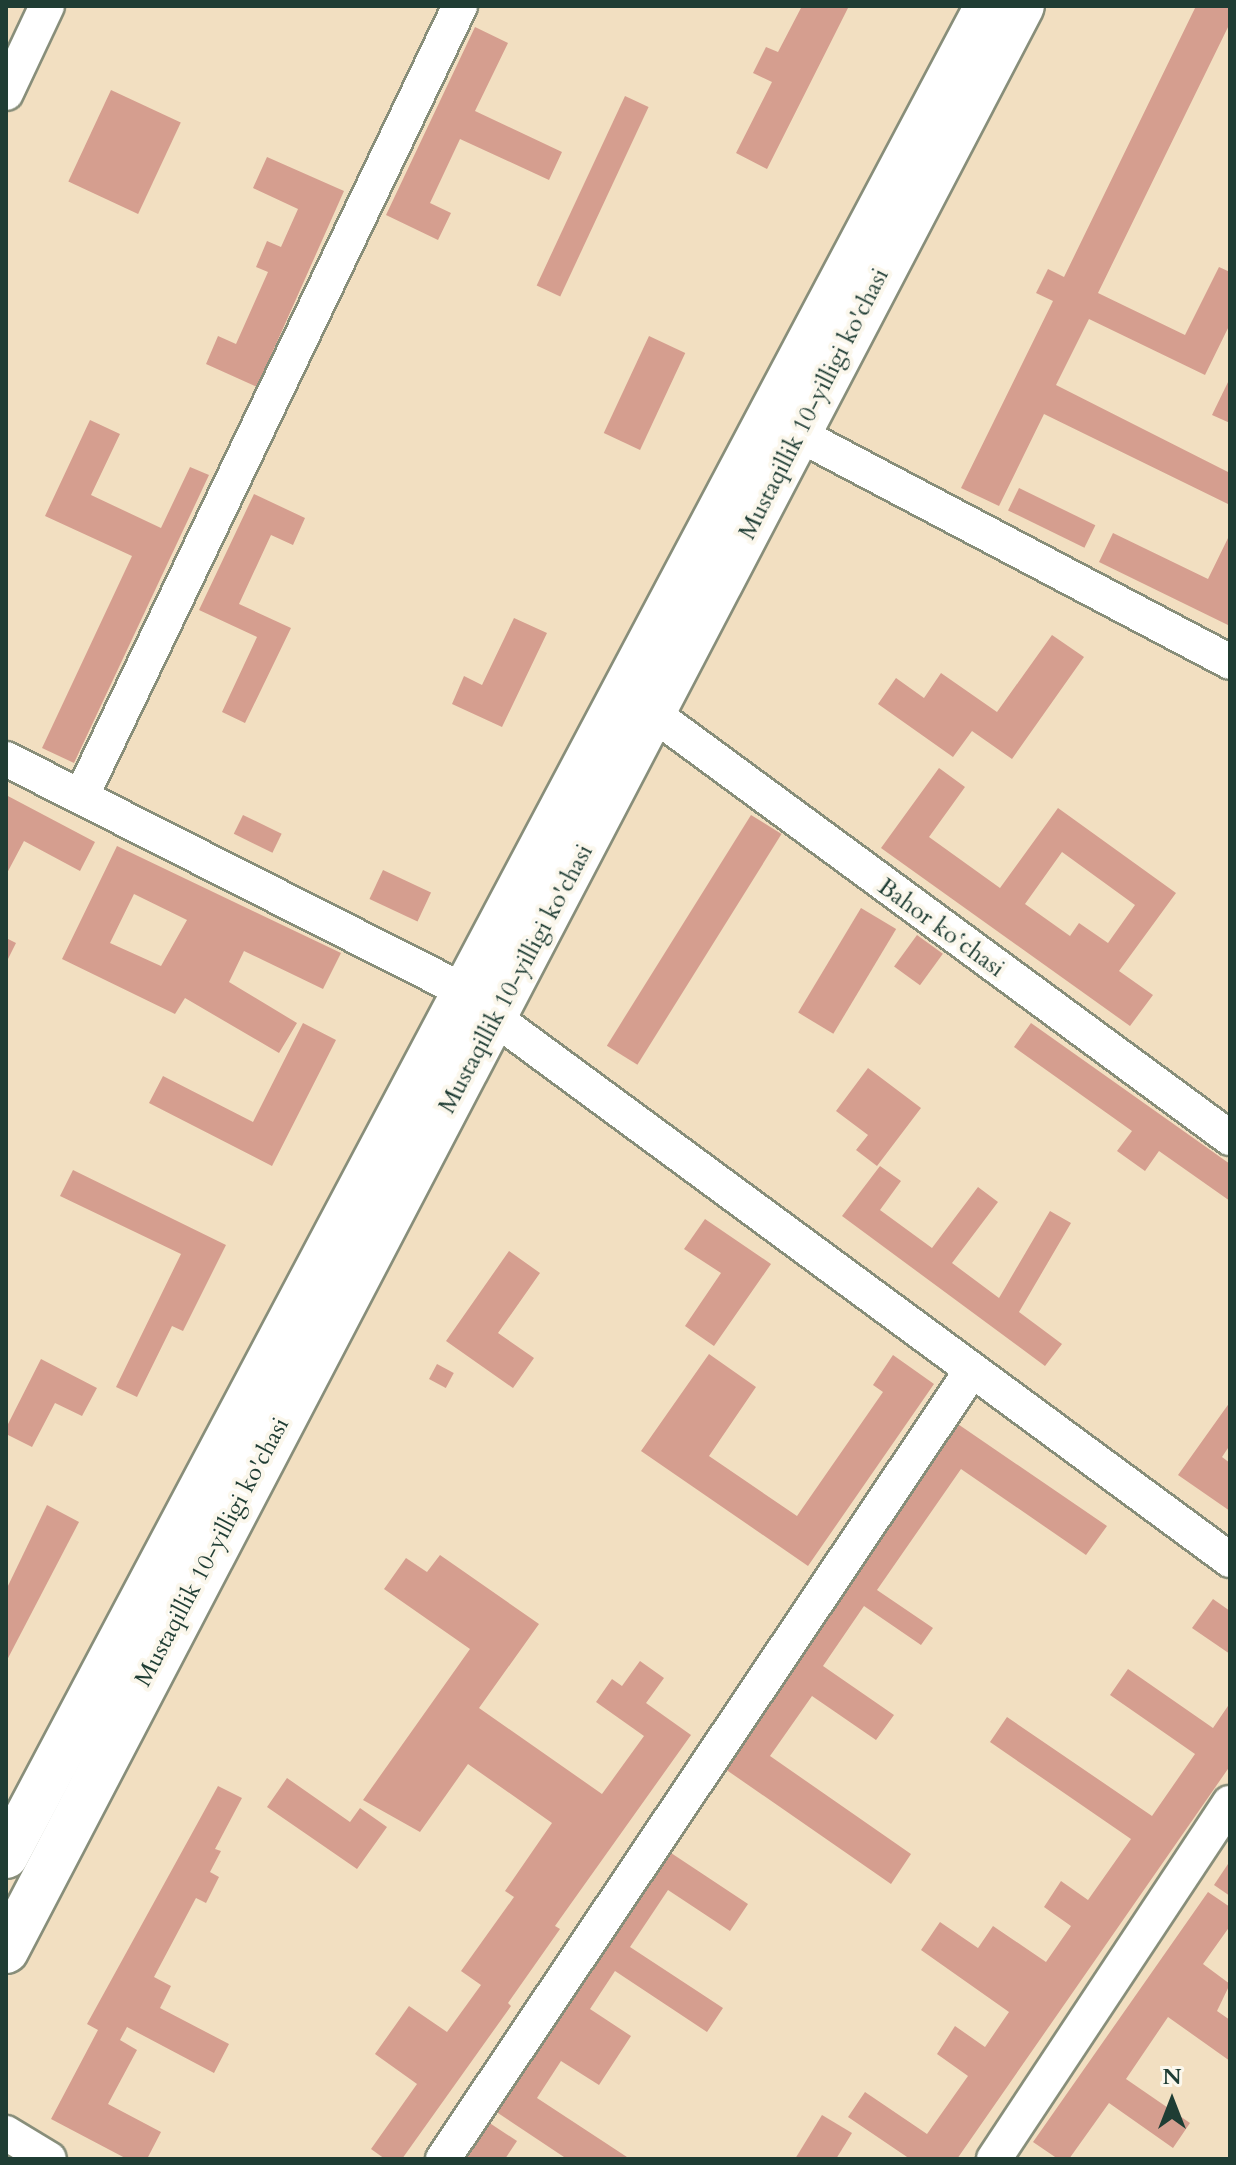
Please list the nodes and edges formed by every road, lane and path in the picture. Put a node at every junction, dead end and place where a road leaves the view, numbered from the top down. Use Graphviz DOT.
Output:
graph roads {
  1 [pos="47,6"];
  2 [pos="460,6"];
  3 [pos="987,6"];
  4 [pos="1022,6"];
  5 [pos="6,93"];
  6 [pos="798,434"];
  7 [pos="1230,662"];
  8 [pos="655,715"];
  9 [pos="8,764"];
  10 [pos="81,797"];
  11 [pos="480,1005"];
  12 [pos="1230,1138"];
  13 [pos="972,1370"];
  14 [pos="1230,1560"];
  15 [pos="1230,1803"];
  16 [pos="6,1856"];
  17 [pos="6,1951"];
  18 [pos="6,2133"];
  19 [pos="49,2159"];
  20 [pos="443,2159"];
  21 [pos="994,2159"];
  1 -- 5 [label="street"];
  2 -- 10 [label="street"];
  3 -- 11 [label="main road, Mustaqillik 10-yilligi ko'chasi"];
  4 -- 6 [label="main road, Mustaqillik 10-yilligi ko'chasi"];
  6 -- 7 [label="street"];
  6 -- 8 [label="main road, Mustaqillik 10-yilligi ko'chasi"];
  8 -- 11 [label="main road, Mustaqillik 10-yilligi ko'chasi"];
  8 -- 12 [label="street, Bahor koʻchasi"];
  9 -- 10 [label="street"];
  10 -- 11 [label="street"];
  11 -- 13 [label="street"];
  11 -- 16 [label="main road, Mustaqillik 10-yilligi ko'chasi"];
  11 -- 17 [label="main road, Mustaqillik 10-yilligi ko'chasi"];
  13 -- 14 [label="street"];
  13 -- 20 [label="street"];
  15 -- 21 [label="street"];
  18 -- 19 [label="street"];
}
